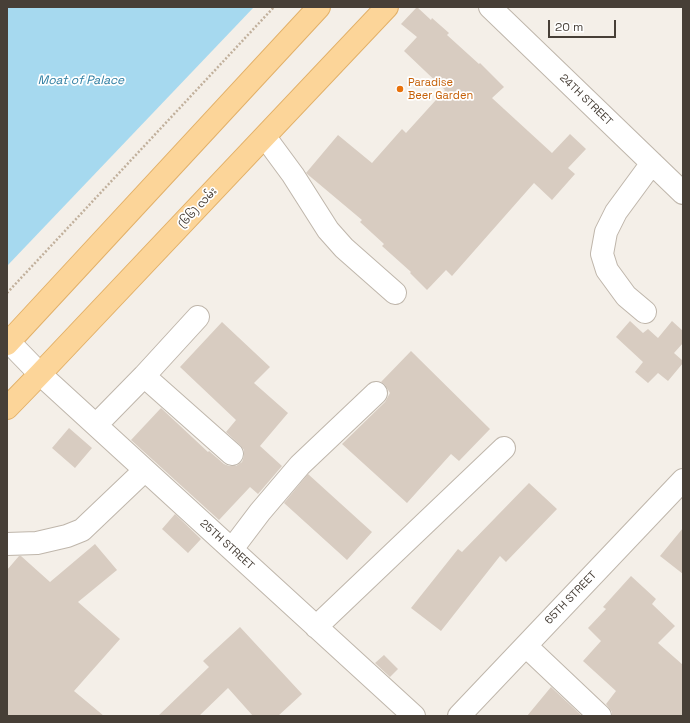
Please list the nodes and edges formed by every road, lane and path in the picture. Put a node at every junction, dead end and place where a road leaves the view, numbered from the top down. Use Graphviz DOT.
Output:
graph roads {
  1 [pos="274,7"];
  2 [pos="319,7"];
  3 [pos="387,7"];
  4 [pos="490,7"];
  5 [pos="265,136"];
  6 [pos="652,163"];
  7 [pos="683,193"];
  8 [pos="7,294"];
  9 [pos="395,294"];
  10 [pos="645,312"];
  11 [pos="198,317"];
  12 [pos="8,343"];
  13 [pos="40,374"];
  14 [pos="144,376"];
  15 [pos="376,393"];
  16 [pos="7,408"];
  17 [pos="96,425"];
  18 [pos="504,448"];
  19 [pos="232,454"];
  20 [pos="145,470"];
  21 [pos="683,480"];
  22 [pos="7,544"];
  23 [pos="232,549"];
  24 [pos="316,627"];
  25 [pos="526,646"];
  26 [pos="414,716"];
  27 [pos="459,716"];
  28 [pos="600,716"];
  1 -- 8 [label="path"];
  2 -- 12 [label="main road"];
  3 -- 5 [label="main road, (၆၆) လမ်း"];
  4 -- 6 [label="street, 24TH STREET"];
  5 -- 9 [label="street"];
  5 -- 13 [label="main road, (၆၆) လမ်း"];
  6 -- 7 [label="street, 24TH STREET"];
  6 -- 10 [label="street"];
  11 -- 14 [label="street"];
  12 -- 13 [label="street, 25TH STREET"];
  13 -- 16 [label="main road, (၆၆) လမ်း"];
  13 -- 17 [label="street, 25TH STREET"];
  14 -- 17 [label="street"];
  14 -- 19 [label="street"];
  15 -- 23 [label="street"];
  17 -- 20 [label="street, 25TH STREET"];
  18 -- 24 [label="street"];
  20 -- 22 [label="street"];
  20 -- 23 [label="street, 25TH STREET"];
  21 -- 25 [label="street, 65TH STREET"];
  23 -- 24 [label="street, 25TH STREET"];
  24 -- 26 [label="street, 25TH STREET"];
  25 -- 27 [label="street, 65TH STREET"];
  25 -- 28 [label="street"];
}
